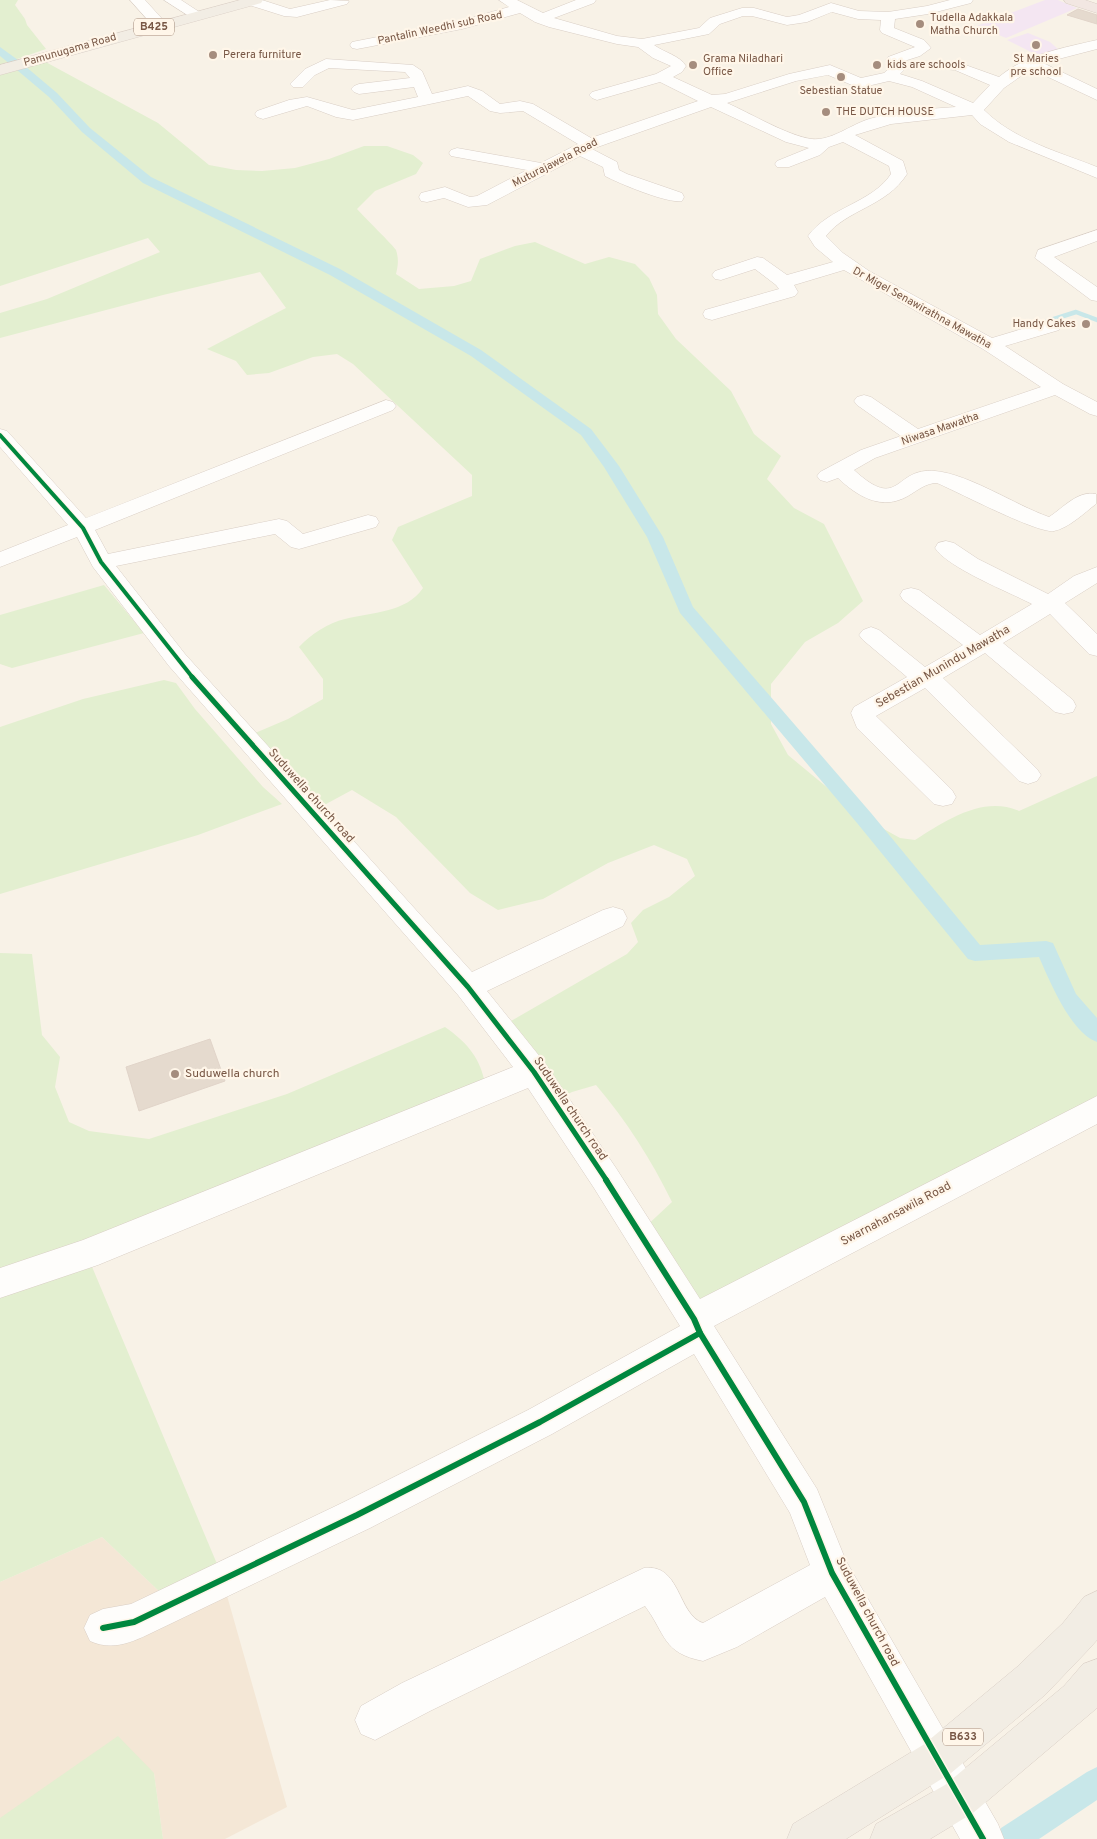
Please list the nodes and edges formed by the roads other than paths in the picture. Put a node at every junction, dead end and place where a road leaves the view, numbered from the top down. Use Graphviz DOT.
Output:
graph roads {
  1 [pos="137,0"];
  2 [pos="171,0"];
  3 [pos="589,0"];
  4 [pos="966,0"];
  5 [pos="1071,0"];
  6 [pos="1084,0"];
  7 [pos="253,1"];
  8 [pos="342,1"];
  9 [pos="516,3"];
  10 [pos="1097,4"];
  11 [pos="1097,9"];
  12 [pos="198,15"];
  13 [pos="888,16"];
  14 [pos="540,18"];
  15 [pos="160,25"];
  16 [pos="642,43"];
  17 [pos="357,44"];
  18 [pos="1097,44"];
  19 [pos="1031,63"];
  20 [pos="939,65"];
  21 [pos="0,70"];
  22 [pos="889,76"];
  23 [pos="661,77"];
  24 [pos="418,82"];
  25 [pos="1000,83"];
  26 [pos="298,84"];
  27 [pos="359,89"];
  28 [pos="597,95"];
  29 [pos="1097,95"];
  30 [pos="427,99"];
  31 [pos="711,101"];
  32 [pos="976,110"];
  33 [pos="263,114"];
  34 [pos="843,135"];
  35 [pos="822,145"];
  36 [pos="585,147"];
  37 [pos="457,153"];
  38 [pos="783,164"];
  39 [pos="542,168"];
  40 [pos="1096,172"];
  41 [pos="427,197"];
  42 [pos="676,197"];
  43 [pos="1097,236"];
  44 [pos="846,264"];
  45 [pos="721,274"];
  46 [pos="784,282"];
  47 [pos="1097,296"];
  48 [pos="712,314"];
  49 [pos="1052,326"];
  50 [pos="990,345"];
  51 [pos="1056,388"];
  52 [pos="864,401"];
  53 [pos="386,406"];
  54 [pos="1097,410"];
  55 [pos="0,435"];
  56 [pos="916,437"];
  57 [pos="1088,499"];
  58 [pos="368,522"];
  59 [pos="83,528"];
  60 [pos="946,548"];
  61 [pos="0,560"];
  62 [pos="101,562"];
  63 [pos="1097,574"];
  64 [pos="911,595"];
  65 [pos="1051,604"];
  66 [pos="871,635"];
  67 [pos="983,644"];
  68 [pos="1097,648"];
  69 [pos="926,677"];
  70 [pos="1064,706"];
  71 [pos="1028,775"];
  72 [pos="943,797"];
  73 [pos="613,918"];
  74 [pos="468,987"];
  75 [pos="534,1072"];
  76 [pos="1097,1109"];
  77 [pos="0,1283"];
  78 [pos="697,1326"];
  79 [pos="832,1573"];
  80 [pos="1097,1610"];
  81 [pos="103,1628"];
  82 [pos="1097,1678"];
  83 [pos="374,1720"];
  84 [pos="937,1759"];
  85 [pos="960,1799"];
  86 [pos="808,1839"];
  87 [pos="891,1839"];
  88 [pos="983,1839"];
  1 -- 15 [label="street"];
  2 -- 12 [label="street"];
  3 -- 14 [label="street"];
  4 -- 13 [label="street"];
  5 -- 11 [label="highway"];
  6 -- 10 [label="highway"];
  7 -- 8 [label="street"];
  7 -- 12 [label="main road, Pamunugama Road / B425"];
  9 -- 14 [label="street"];
  9 -- 17 [label="street, Pantalin Weedhi sub Road"];
  12 -- 15 [label="main road, Pamunugama Road / B425"];
  13 -- 16 [label="street"];
  13 -- 22 [label="street"];
  14 -- 16 [label="street"];
  15 -- 21 [label="main road, Pamunugama Road / B425"];
  16 -- 23 [label="street"];
  18 -- 19 [label="street"];
  19 -- 25 [label="street"];
  19 -- 29 [label="street"];
  20 -- 25 [label="street"];
  22 -- 31 [label="street, Muturajawela Road"];
  22 -- 32 [label="street"];
  23 -- 28 [label="street"];
  23 -- 31 [label="street"];
  24 -- 26 [label="street"];
  24 -- 27 [label="street"];
  24 -- 30 [label="street"];
  25 -- 32 [label="street"];
  30 -- 33 [label="street"];
  30 -- 36 [label="street"];
  31 -- 35 [label="street"];
  31 -- 36 [label="street, Muturajawela Road"];
  32 -- 34 [label="street"];
  32 -- 40 [label="street"];
  34 -- 35 [label="street"];
  34 -- 44 [label="street, Dr Migel Senawirathna Mawatha"];
  35 -- 38 [label="street"];
  36 -- 39 [label="street, Muturajawela Road"];
  36 -- 42 [label="street"];
  37 -- 39 [label="street"];
  39 -- 41 [label="street, Muturajawela Road"];
  43 -- 47 [label="street"];
  44 -- 46 [label="street"];
  44 -- 50 [label="street, Dr Migel Senawirathna Mawatha"];
  45 -- 46 [label="street"];
  46 -- 48 [label="street"];
  49 -- 50 [label="street"];
  50 -- 51 [label="street, Dr Migel Senawirathna Mawatha"];
  51 -- 54 [label="street, Dr Migel Senawirathna Mawatha"];
  51 -- 56 [label="street, Niwasa Mawatha"];
  52 -- 56 [label="street"];
  53 -- 59 [label="street"];
  55 -- 59 [label="street, Suduwella church road"];
  56 -- 57 [label="street, Niwasa Mawatha"];
  58 -- 62 [label="street"];
  59 -- 61 [label="street"];
  59 -- 62 [label="street, Suduwella church road"];
  60 -- 65 [label="street"];
  62 -- 74 [label="street, Suduwella church road"];
  63 -- 65 [label="street, Sebestian Munindu Mawatha"];
  64 -- 67 [label="street"];
  65 -- 67 [label="street, Sebestian Munindu Mawatha"];
  65 -- 68 [label="street"];
  66 -- 69 [label="street"];
  67 -- 69 [label="street, Sebestian Munindu Mawatha"];
  67 -- 70 [label="street"];
  69 -- 71 [label="street"];
  69 -- 72 [label="street, Sebestian Munindu Mawatha"];
  73 -- 74 [label="street"];
  74 -- 75 [label="street, Suduwella church road"];
  75 -- 77 [label="street"];
  75 -- 78 [label="street, Suduwella church road"];
  76 -- 78 [label="street, Swarnahansawila Road"];
  78 -- 79 [label="street, Suduwella church road"];
  78 -- 81 [label="street, Swarnahansawila Road"];
  79 -- 83 [label="street"];
  79 -- 84 [label="street, Suduwella church road"];
  80 -- 84 [label="main road, B633"];
  82 -- 85 [label="main road"];
  84 -- 85 [label="street, Suduwella church road"];
  84 -- 86 [label="main road, B633"];
  85 -- 87 [label="main road"];
  85 -- 88 [label="street, Suduwella church road"];
}
